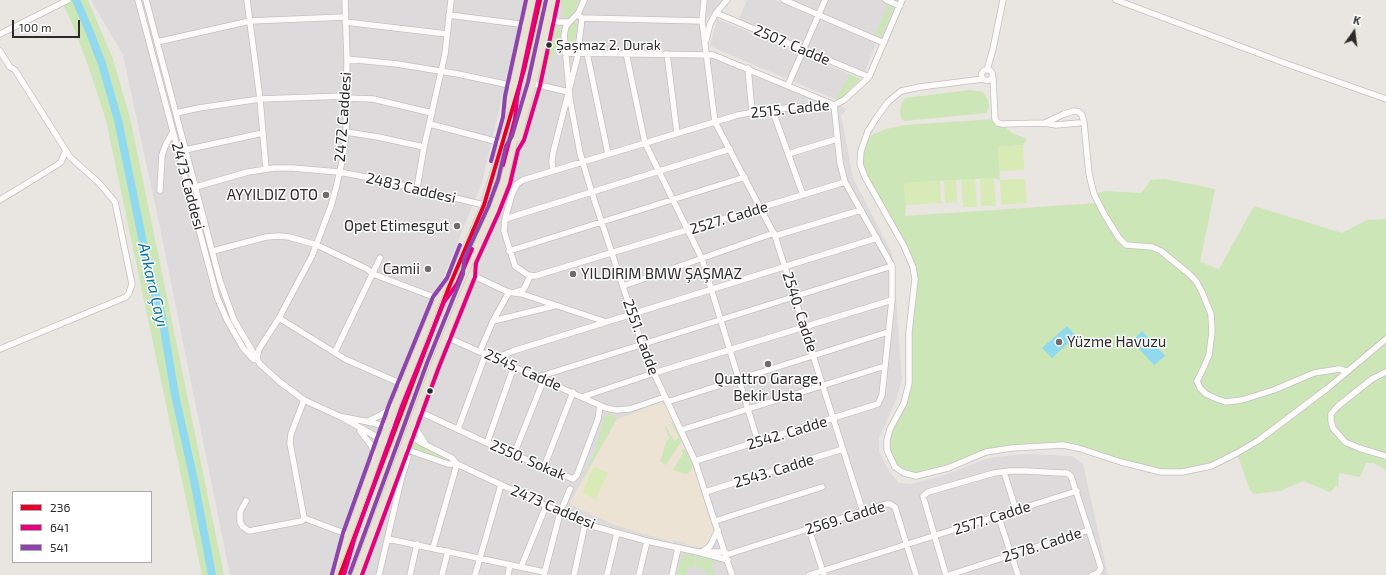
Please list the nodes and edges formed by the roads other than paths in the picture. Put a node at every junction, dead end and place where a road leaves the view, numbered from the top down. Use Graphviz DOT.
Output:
graph roads {
  1 [pos="68,0"];
  2 [pos="138,0"];
  3 [pos="146,0"];
  4 [pos="247,0"];
  5 [pos="345,0"];
  6 [pos="450,0"];
  7 [pos="532,0"];
  8 [pos="540,0"];
  9 [pos="547,0"];
  10 [pos="552,0"];
  11 [pos="584,0"];
  12 [pos="699,0"];
  13 [pos="704,0"];
  14 [pos="727,0"];
  15 [pos="784,0"];
  16 [pos="825,0"];
  17 [pos="886,0"];
  18 [pos="1003,0"];
  19 [pos="1116,0"];
  20 [pos="901,3"];
  21 [pos="703,8"];
  22 [pos="716,13"];
  23 [pos="449,15"];
  24 [pos="818,15"];
  25 [pos="580,16"];
  26 [pos="345,19"];
  27 [pos="549,19"];
  28 [pos="250,21"];
  29 [pos="702,21"];
  30 [pos="569,22"];
  31 [pos="527,25"];
  32 [pos="0,34"];
  33 [pos="447,34"];
  34 [pos="157,42"];
  35 [pos="884,43"];
  36 [pos="993,49"];
  37 [pos="803,50"];
  38 [pos="0,51"];
  39 [pos="565,53"];
  40 [pos="578,53"];
  41 [pos="587,53"];
  42 [pos="626,53"];
  43 [pos="667,54"];
  44 [pos="706,54"];
  45 [pos="347,59"];
  46 [pos="748,68"];
  47 [pos="441,71"];
  48 [pos="869,77"];
  49 [pos="988,77"];
  50 [pos="534,84"];
  51 [pos="788,85"];
  52 [pos="514,86"];
  53 [pos="570,92"];
  54 [pos="346,97"];
  55 [pos="260,99"];
  56 [pos="1386,100"];
  57 [pos="834,105"];
  58 [pos="772,109"];
  59 [pos="752,112"];
  60 [pos="176,113"];
  61 [pos="432,113"];
  62 [pos="509,118"];
  63 [pos="715,122"];
  64 [pos="1044,123"];
  65 [pos="1079,123"];
  66 [pos="430,124"];
  67 [pos="173,132"];
  68 [pos="346,132"];
  69 [pos="263,133"];
  70 [pos="677,133"];
  71 [pos="837,139"];
  72 [pos="502,143"];
  73 [pos="645,143"];
  74 [pos="424,147"];
  75 [pos="512,148"];
  76 [pos="730,149"];
  77 [pos="66,150"];
  78 [pos="185,150"];
  79 [pos="608,154"];
  80 [pos="788,154"];
  81 [pos="583,161"];
  82 [pos="266,169"];
  83 [pos="552,171"];
  84 [pos="660,171"];
  85 [pos="339,172"];
  86 [pos="745,177"];
  87 [pos="845,182"];
  88 [pos="196,187"];
  89 [pos="417,188"];
  90 [pos="189,189"];
  91 [pos="160,190"];
  92 [pos="592,193"];
  93 [pos="803,195"];
  94 [pos="0,200"];
  95 [pos="673,200"];
  96 [pos="484,205"];
  97 [pos="761,208"];
  98 [pos="861,210"];
  99 [pos="505,219"];
  100 [pos="601,222"];
  101 [pos="688,230"];
  102 [pos="775,235"];
  103 [pos="877,238"];
  104 [pos="317,245"];
  105 [pos="212,251"];
  106 [pos="509,251"];
  107 [pos="612,253"];
  108 [pos="380,258"];
  109 [pos="702,259"];
  110 [pos="470,261"];
  111 [pos="892,266"];
  112 [pos="785,267"];
  113 [pos="372,274"];
  114 [pos="470,274"];
  115 [pos="530,276"];
  116 [pos="452,281"];
  117 [pos="623,286"];
  118 [pos="711,290"];
  119 [pos="510,293"];
  120 [pos="795,296"];
  121 [pos="439,299"];
  122 [pos="892,300"];
  123 [pos="554,306"];
  124 [pos="632,314"];
  125 [pos="279,318"];
  126 [pos="720,319"];
  127 [pos="493,321"];
  128 [pos="607,322"];
  129 [pos="805,326"];
  130 [pos="888,332"];
  131 [pos="444,336"];
  132 [pos="1386,339"];
  133 [pos="642,344"];
  134 [pos="730,349"];
  135 [pos="0,350"];
  136 [pos="335,352"];
  137 [pos="483,352"];
  138 [pos="814,356"];
  139 [pos="496,358"];
  140 [pos="257,360"];
  141 [pos="514,366"];
  142 [pos="885,366"];
  143 [pos="1346,372"];
  144 [pos="1386,372"];
  145 [pos="654,373"];
  146 [pos="538,377"];
  147 [pos="544,379"];
  148 [pos="739,379"];
  149 [pos="404,385"];
  150 [pos="824,386"];
  151 [pos="573,392"];
  152 [pos="582,396"];
  153 [pos="304,400"];
  154 [pos="666,400"];
  155 [pos="397,403"];
  156 [pos="600,406"];
  157 [pos="416,410"];
  158 [pos="748,410"];
  159 [pos="341,417"];
  160 [pos="834,418"];
  161 [pos="367,421"];
  162 [pos="412,422"];
  163 [pos="388,426"];
  164 [pos="357,427"];
  165 [pos="458,429"];
  166 [pos="682,430"];
  167 [pos="407,434"];
  168 [pos="383,441"];
  169 [pos="758,442"];
  170 [pos="487,443"];
  171 [pos="426,445"];
  172 [pos="402,449"];
  173 [pos="843,449"];
  174 [pos="415,452"];
  175 [pos="514,454"];
  176 [pos="1386,456"];
  177 [pos="408,457"];
  178 [pos="695,461"];
  179 [pos="376,462"];
  180 [pos="457,464"];
  181 [pos="396,467"];
  182 [pos="544,467"];
  183 [pos="1004,472"];
  184 [pos="502,485"];
  185 [pos="822,487"];
  186 [pos="570,489"];
  187 [pos="1077,491"];
  188 [pos="705,492"];
  189 [pos="246,501"];
  190 [pos="546,506"];
  191 [pos="1016,510"];
  192 [pos="863,512"];
  193 [pos="560,513"];
  194 [pos="998,515"];
  195 [pos="304,518"];
  196 [pos="715,521"];
  197 [pos="585,524"];
  198 [pos="809,529"];
  199 [pos="718,530"];
  200 [pos="1089,530"];
  201 [pos="617,533"];
  202 [pos="350,535"];
  203 [pos="934,536"];
  204 [pos="388,539"];
  205 [pos="647,541"];
  206 [pos="417,544"];
  207 [pos="906,544"];
  208 [pos="433,548"];
  209 [pos="678,548"];
  210 [pos="448,551"];
  211 [pos="700,552"];
  212 [pos="1011,555"];
  213 [pos="726,556"];
  214 [pos="479,558"];
  215 [pos="510,565"];
  216 [pos="521,567"];
  217 [pos="823,573"];
  218 [pos="544,574"];
  219 [pos="339,575"];
  220 [pos="348,575"];
  221 [pos="356,575"];
  222 [pos="379,575"];
  223 [pos="410,575"];
  224 [pos="442,575"];
  225 [pos="475,575"];
  226 [pos="508,575"];
  227 [pos="574,575"];
  228 [pos="607,575"];
  229 [pos="639,575"];
  230 [pos="672,575"];
  231 [pos="732,575"];
  232 [pos="809,575"];
  233 [pos="916,575"];
  234 [pos="948,575"];
  235 [pos="1018,575"];
  236 [pos="1092,575"];
  1 -- 32 [label="street"];
  2 -- 67 [label="street, 2473 Caddesi"];
  3 -- 34 [label="street, 2473 Caddesi"];
  4 -- 28 [label="street"];
  5 -- 26 [label="street, 2472 Caddesi"];
  6 -- 23 [label="street"];
  7 -- 31 [label="main road"];
  8 -- 62 [label="main road"];
  9 -- 75 [label="main road"];
  10 -- 27 [label="main road"];
  11 -- 25 [label="street"];
  12 -- 21 [label="street"];
  13 -- 21 [label="street"];
  14 -- 22 [label="street"];
  15 -- 24 [label="street"];
  16 -- 24 [label="street"];
  17 -- 20 [label="street"];
  18 -- 36 [label="street"];
  19 -- 56 [label="street"];
  20 -- 35 [label="street, 2515. Cadde"];
  21 -- 29 [label="street"];
  22 -- 37 [label="street, 2507. Cadde"];
  22 -- 44 [label="street"];
  23 -- 31 [label="street"];
  23 -- 33 [label="street"];
  24 -- 35 [label="street"];
  24 -- 37 [label="street"];
  25 -- 29 [label="street"];
  25 -- 30 [label="street"];
  25 -- 40 [label="street"];
  26 -- 28 [label="street"];
  26 -- 33 [label="street"];
  26 -- 45 [label="street, 2472 Caddesi"];
  27 -- 30 [label="street"];
  27 -- 50 [label="main road"];
  28 -- 34 [label="street"];
  28 -- 55 [label="street"];
  29 -- 44 [label="street"];
  30 -- 39 [label="street, 2551. Cadde"];
  31 -- 52 [label="main road"];
  33 -- 47 [label="street"];
  34 -- 60 [label="street, 2473 Caddesi"];
  35 -- 48 [label="street, 2515. Cadde"];
  36 -- 49 [label="street"];
  36 -- 49 [label="street"];
  37 -- 48 [label="street, 2507. Cadde"];
  37 -- 51 [label="street"];
  38 -- 77 [label="street"];
  39 -- 40 [label="street"];
  39 -- 53 [label="street, 2551. Cadde"];
  40 -- 41 [label="street"];
  40 -- 53 [label="street"];
  41 -- 42 [label="street"];
  41 -- 79 [label="street"];
  42 -- 43 [label="street"];
  42 -- 73 [label="street"];
  43 -- 44 [label="street"];
  43 -- 70 [label="street"];
  44 -- 46 [label="street"];
  44 -- 63 [label="street"];
  45 -- 47 [label="street"];
  45 -- 54 [label="street, 2472 Caddesi"];
  46 -- 51 [label="street"];
  46 -- 59 [label="street"];
  47 -- 52 [label="street"];
  47 -- 61 [label="street"];
  48 -- 57 [label="street, 2515. Cadde"];
  49 -- 64 [label="street"];
  49 -- 143 [label="street"];
  50 -- 53 [label="street"];
  50 -- 75 [label="main road"];
  51 -- 57 [label="street"];
  52 -- 62 [label="main road"];
  53 -- 81 [label="street, 2551. Cadde"];
  53 -- 83 [label="street"];
  54 -- 55 [label="street"];
  54 -- 61 [label="street"];
  54 -- 68 [label="street, 2472 Caddesi"];
  55 -- 60 [label="street"];
  55 -- 69 [label="street"];
  57 -- 58 [label="street, 2515. Cadde"];
  57 -- 71 [label="street"];
  58 -- 59 [label="street, 2515. Cadde"];
  58 -- 80 [label="street"];
  59 -- 63 [label="street, 2515. Cadde"];
  60 -- 78 [label="street, 2473 Caddesi"];
  61 -- 66 [label="street"];
  62 -- 72 [label="main road"];
  63 -- 70 [label="street, 2515. Cadde"];
  63 -- 76 [label="street, 2540. Cadde"];
  64 -- 65 [label="street"];
  64 -- 143 [label="street"];
  66 -- 72 [label="street"];
  66 -- 74 [label="street"];
  67 -- 90 [label="street, 2473 Caddesi"];
  67 -- 91 [label="street"];
  68 -- 74 [label="street"];
  68 -- 85 [label="street, 2472 Caddesi"];
  69 -- 78 [label="street"];
  69 -- 82 [label="street"];
  70 -- 73 [label="street, 2515. Cadde"];
  71 -- 80 [label="street"];
  71 -- 87 [label="street"];
  72 -- 96 [label="main road"];
  73 -- 79 [label="street, 2515. Cadde"];
  73 -- 84 [label="street"];
  74 -- 89 [label="street"];
  75 -- 110 [label="main road"];
  76 -- 84 [label="street"];
  76 -- 86 [label="street, 2540. Cadde"];
  77 -- 94 [label="street"];
  77 -- 135 [label="street"];
  78 -- 88 [label="street, 2473 Caddesi"];
  79 -- 81 [label="street, 2515. Cadde"];
  80 -- 93 [label="street"];
  81 -- 83 [label="street, 2515. Cadde"];
  81 -- 92 [label="street, 2551. Cadde"];
  82 -- 85 [label="street, 2483 Caddesi"];
  82 -- 88 [label="street, 2483 Caddesi"];
  83 -- 99 [label="street, 2515. Cadde"];
  84 -- 92 [label="street"];
  84 -- 95 [label="street"];
  85 -- 89 [label="street, 2483 Caddesi"];
  85 -- 104 [label="street, 2472 Caddesi"];
  86 -- 95 [label="street"];
  86 -- 97 [label="street, 2540. Cadde"];
  87 -- 93 [label="street, 2527. Cadde"];
  87 -- 98 [label="street"];
  88 -- 90 [label="street, 2483 Caddesi"];
  88 -- 105 [label="street, 2473 Caddesi"];
  89 -- 96 [label="street, 2483 Caddesi"];
  90 -- 140 [label="street, 2473 Caddesi"];
  92 -- 99 [label="street"];
  92 -- 100 [label="street, 2551. Cadde"];
  93 -- 97 [label="street, 2527. Cadde"];
  95 -- 100 [label="street"];
  95 -- 101 [label="street"];
  96 -- 116 [label="main road"];
  97 -- 101 [label="street, 2527. Cadde"];
  97 -- 102 [label="street, 2540. Cadde"];
  98 -- 102 [label="street"];
  98 -- 103 [label="street"];
  99 -- 106 [label="street"];
  100 -- 106 [label="street"];
  100 -- 107 [label="street, 2551. Cadde"];
  101 -- 107 [label="street, 2527. Cadde"];
  101 -- 109 [label="street"];
  102 -- 109 [label="street"];
  102 -- 112 [label="street, 2540. Cadde"];
  103 -- 111 [label="street"];
  103 -- 112 [label="street"];
  104 -- 105 [label="street"];
  104 -- 113 [label="street"];
  104 -- 125 [label="street, 2472 Caddesi"];
  105 -- 140 [label="street, 2473 Caddesi"];
  106 -- 115 [label="street"];
  107 -- 115 [label="street, 2527. Cadde"];
  107 -- 117 [label="street, 2551. Cadde"];
  108 -- 113 [label="street"];
  109 -- 117 [label="street"];
  109 -- 118 [label="street"];
  110 -- 114 [label="main road"];
  110 -- 220 [label="main road, bridge"];
  111 -- 120 [label="street"];
  111 -- 122 [label="street"];
  112 -- 118 [label="street"];
  112 -- 120 [label="street, 2540. Cadde"];
  113 -- 121 [label="street"];
  113 -- 136 [label="street"];
  114 -- 119 [label="street"];
  114 -- 131 [label="main road"];
  115 -- 119 [label="street"];
  116 -- 121 [label="main road"];
  116 -- 219 [label="main road, bridge"];
  117 -- 124 [label="street, 2551. Cadde"];
  118 -- 124 [label="street"];
  118 -- 126 [label="street"];
  119 -- 123 [label="street"];
  119 -- 127 [label="street"];
  120 -- 126 [label="street"];
  120 -- 129 [label="street, 2540. Cadde"];
  121 -- 149 [label="main road"];
  122 -- 129 [label="street"];
  122 -- 130 [label="street"];
  123 -- 127 [label="street"];
  123 -- 128 [label="street"];
  124 -- 128 [label="street"];
  124 -- 133 [label="street, 2551. Cadde"];
  125 -- 136 [label="street"];
  125 -- 140 [label="street, 2472 Caddesi"];
  126 -- 133 [label="street"];
  126 -- 134 [label="street"];
  127 -- 137 [label="street"];
  128 -- 139 [label="street"];
  129 -- 134 [label="street"];
  129 -- 138 [label="street, 2540. Cadde"];
  130 -- 138 [label="street"];
  130 -- 142 [label="street"];
  131 -- 137 [label="street, 2545. Cadde"];
  131 -- 157 [label="main road"];
  132 -- 143 [label="street"];
  133 -- 145 [label="street, 2551. Cadde"];
  133 -- 146 [label="street"];
  134 -- 145 [label="street"];
  134 -- 148 [label="street"];
  136 -- 149 [label="street"];
  137 -- 139 [label="street, 2545. Cadde"];
  137 -- 165 [label="street"];
  138 -- 148 [label="street"];
  138 -- 150 [label="street, 2540. Cadde"];
  139 -- 141 [label="street, 2545. Cadde"];
  140 -- 153 [label="street, 2473 Caddesi"];
  141 -- 146 [label="street, 2545. Cadde"];
  141 -- 170 [label="street"];
  142 -- 150 [label="street"];
  142 -- 160 [label="street, 2542. Cadde"];
  144 -- 176 [label="street"];
  145 -- 152 [label="street"];
  145 -- 154 [label="street, 2551. Cadde"];
  146 -- 147 [label="street, 2545. Cadde"];
  147 -- 151 [label="street, 2545. Cadde"];
  147 -- 175 [label="street"];
  148 -- 154 [label="street"];
  148 -- 158 [label="street"];
  149 -- 155 [label="main road"];
  150 -- 158 [label="street"];
  150 -- 160 [label="street, 2540. Cadde"];
  151 -- 152 [label="street, 2545. Cadde"];
  151 -- 182 [label="street"];
  152 -- 156 [label="street, 2545. Cadde"];
  153 -- 159 [label="street, 2473 Caddesi"];
  153 -- 195 [label="street"];
  154 -- 156 [label="street"];
  154 -- 166 [label="street, 2551. Cadde"];
  155 -- 157 [label="main road"];
  155 -- 161 [label="street"];
  155 -- 163 [label="main road"];
  156 -- 182 [label="street, 2550. Sokak"];
  157 -- 162 [label="main road"];
  157 -- 165 [label="street, 2550. Sokak"];
  158 -- 166 [label="street"];
  158 -- 169 [label="street"];
  159 -- 161 [label="street, 2473 Caddesi"];
  159 -- 164 [label="street, 2473 Caddesi"];
  160 -- 169 [label="street, 2542. Cadde"];
  160 -- 173 [label="street, 2540. Cadde"];
  161 -- 163 [label="street, 2473 Caddesi"];
  162 -- 167 [label="main road"];
  162 -- 171 [label="street"];
  163 -- 167 [label="street, 2473 Caddesi"];
  163 -- 168 [label="main road"];
  164 -- 168 [label="street, 2473 Caddesi"];
  164 -- 179 [label="street"];
  165 -- 170 [label="street, 2550. Sokak"];
  166 -- 178 [label="street, 2551. Cadde"];
  167 -- 171 [label="street, 2473 Caddesi"];
  167 -- 172 [label="main road"];
  168 -- 172 [label="street, 2473 Caddesi"];
  168 -- 179 [label="main road"];
  169 -- 178 [label="street, 2542. Cadde"];
  170 -- 175 [label="street, 2550. Sokak"];
  171 -- 180 [label="street, 2473 Caddesi"];
  172 -- 174 [label="street, 2473 Caddesi"];
  172 -- 181 [label="main road"];
  173 -- 188 [label="street, 2543. Cadde"];
  173 -- 192 [label="street, 2540. Cadde"];
  174 -- 177 [label="street"];
  174 -- 180 [label="street, 2473 Caddesi"];
  175 -- 182 [label="street, 2550. Sokak"];
  177 -- 181 [label="street"];
  177 -- 204 [label="street"];
  178 -- 188 [label="street, 2551. Cadde"];
  179 -- 181 [label="main road"];
  179 -- 202 [label="main road"];
  180 -- 184 [label="street, 2473 Caddesi"];
  180 -- 208 [label="street"];
  181 -- 221 [label="main road"];
  183 -- 187 [label="street"];
  183 -- 191 [label="street"];
  183 -- 203 [label="street"];
  184 -- 190 [label="street, 2473 Caddesi"];
  184 -- 214 [label="street"];
  185 -- 196 [label="street"];
  186 -- 193 [label="street"];
  187 -- 191 [label="street, 2577. Cadde"];
  187 -- 200 [label="street"];
  188 -- 196 [label="street, 2551. Cadde"];
  189 -- 195 [label="street"];
  190 -- 193 [label="street, 2473 Caddesi"];
  190 -- 216 [label="street"];
  191 -- 194 [label="street, 2577. Cadde"];
  192 -- 198 [label="street, 2569. Cadde"];
  192 -- 207 [label="street, 2569. Cadde"];
  193 -- 197 [label="street, 2473 Caddesi"];
  193 -- 218 [label="street"];
  194 -- 203 [label="street, 2577. Cadde"];
  194 -- 212 [label="street"];
  195 -- 202 [label="street"];
  196 -- 199 [label="street, 2551. Cadde"];
  197 -- 201 [label="street, 2473 Caddesi"];
  197 -- 227 [label="street"];
  198 -- 213 [label="street, 2569. Cadde"];
  198 -- 217 [label="street"];
  199 -- 211 [label="street"];
  199 -- 213 [label="street, 2551. Cadde"];
  200 -- 212 [label="street, 2578. Cadde"];
  200 -- 236 [label="street"];
  201 -- 205 [label="street, 2473 Caddesi"];
  201 -- 228 [label="street"];
  202 -- 219 [label="main road"];
  203 -- 207 [label="street, 2577. Cadde"];
  203 -- 234 [label="street"];
  204 -- 206 [label="street"];
  204 -- 222 [label="street"];
  205 -- 209 [label="street, 2473 Caddesi"];
  205 -- 229 [label="street"];
  206 -- 208 [label="street"];
  206 -- 223 [label="street"];
  207 -- 217 [label="street, 2577. Cadde"];
  207 -- 233 [label="street, 2569. Cadde"];
  208 -- 210 [label="street"];
  209 -- 211 [label="street, 2473 Caddesi"];
  209 -- 230 [label="street"];
  210 -- 214 [label="street"];
  210 -- 224 [label="street"];
  211 -- 213 [label="street, 2569. Cadde"];
  212 -- 234 [label="street, 2578. Cadde"];
  212 -- 235 [label="street"];
  213 -- 231 [label="street, 2551. Cadde"];
  214 -- 215 [label="street"];
  214 -- 225 [label="street"];
  215 -- 216 [label="street"];
  215 -- 226 [label="street"];
  216 -- 218 [label="street"];
  217 -- 232 [label="street, 2577. Cadde"];
}
